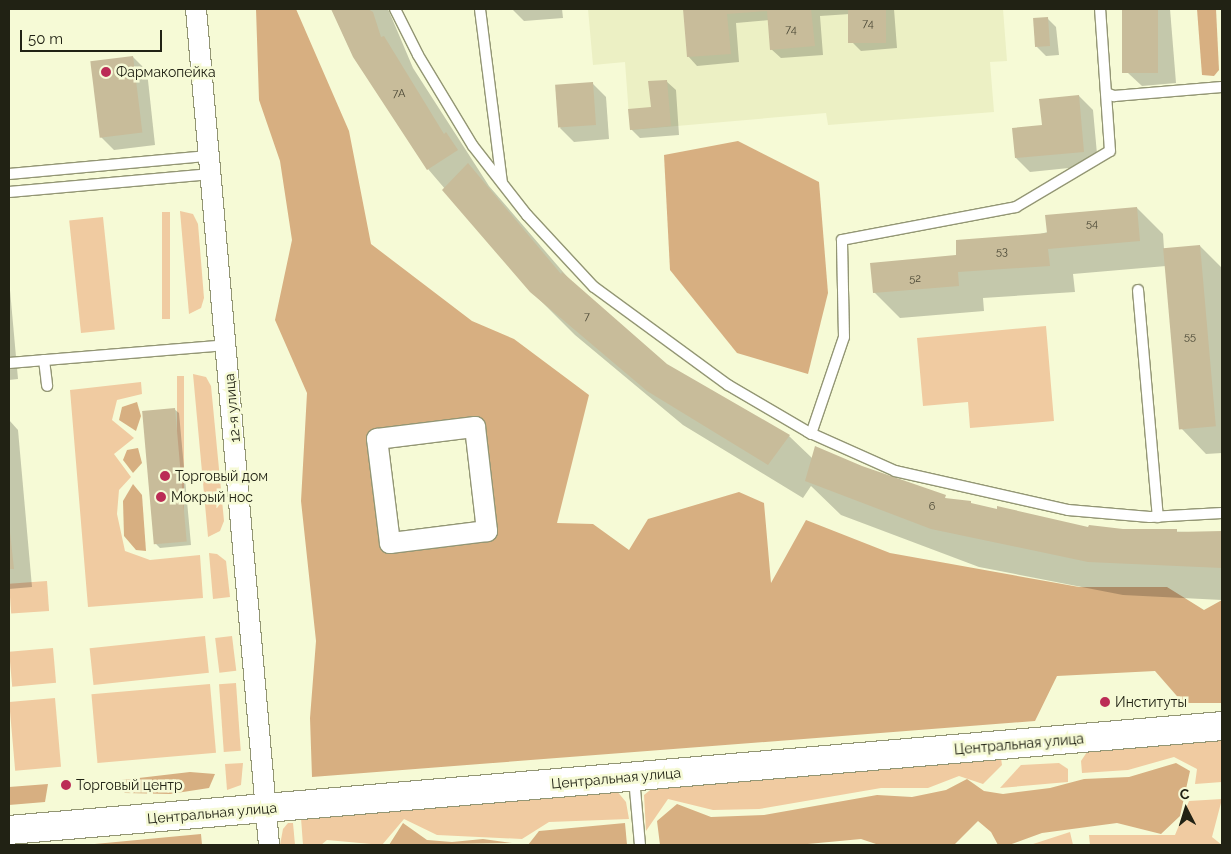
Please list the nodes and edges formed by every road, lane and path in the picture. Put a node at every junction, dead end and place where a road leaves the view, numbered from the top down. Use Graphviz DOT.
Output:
graph roads {
  1 [pos="196,9"];
  2 [pos="395,9"];
  3 [pos="480,9"];
  4 [pos="1100,9"];
  5 [pos="1222,87"];
  6 [pos="1106,93"];
  7 [pos="210,165"];
  8 [pos="9,174"];
  9 [pos="502,182"];
  10 [pos="9,192"];
  11 [pos="1138,290"];
  12 [pos="226,345"];
  13 [pos="44,360"];
  14 [pos="9,363"];
  15 [pos="47,386"];
  16 [pos="811,434"];
  17 [pos="377,439"];
  18 [pos="1222,513"];
  19 [pos="1158,517"];
  20 [pos="1222,726"];
  21 [pos="634,777"];
  22 [pos="266,808"];
  23 [pos="9,830"];
  24 [pos="269,845"];
  25 [pos="640,845"];
  1 -- 7 [label="street, 12-я улица"];
  2 -- 9 [label="lane"];
  3 -- 9 [label="lane"];
  4 -- 6 [label="lane"];
  5 -- 6 [label="lane"];
  6 -- 16 [label="lane"];
  7 -- 8 [label="lane"];
  7 -- 10 [label="lane"];
  7 -- 12 [label="street, 12-я улица"];
  9 -- 16 [label="lane"];
  11 -- 19 [label="lane"];
  12 -- 13 [label="lane"];
  12 -- 22 [label="street, 12-я улица"];
  13 -- 14 [label="lane"];
  13 -- 15 [label="lane"];
  16 -- 19 [label="lane"];
  17 -- 17 [label="street"];
  18 -- 19 [label="lane"];
  20 -- 21 [label="main road, Центральная улица"];
  21 -- 22 [label="main road, Центральная улица"];
  21 -- 25 [label="lane"];
  22 -- 23 [label="main road, Центральная улица"];
  22 -- 24 [label="street, 12-я улица"];
}
